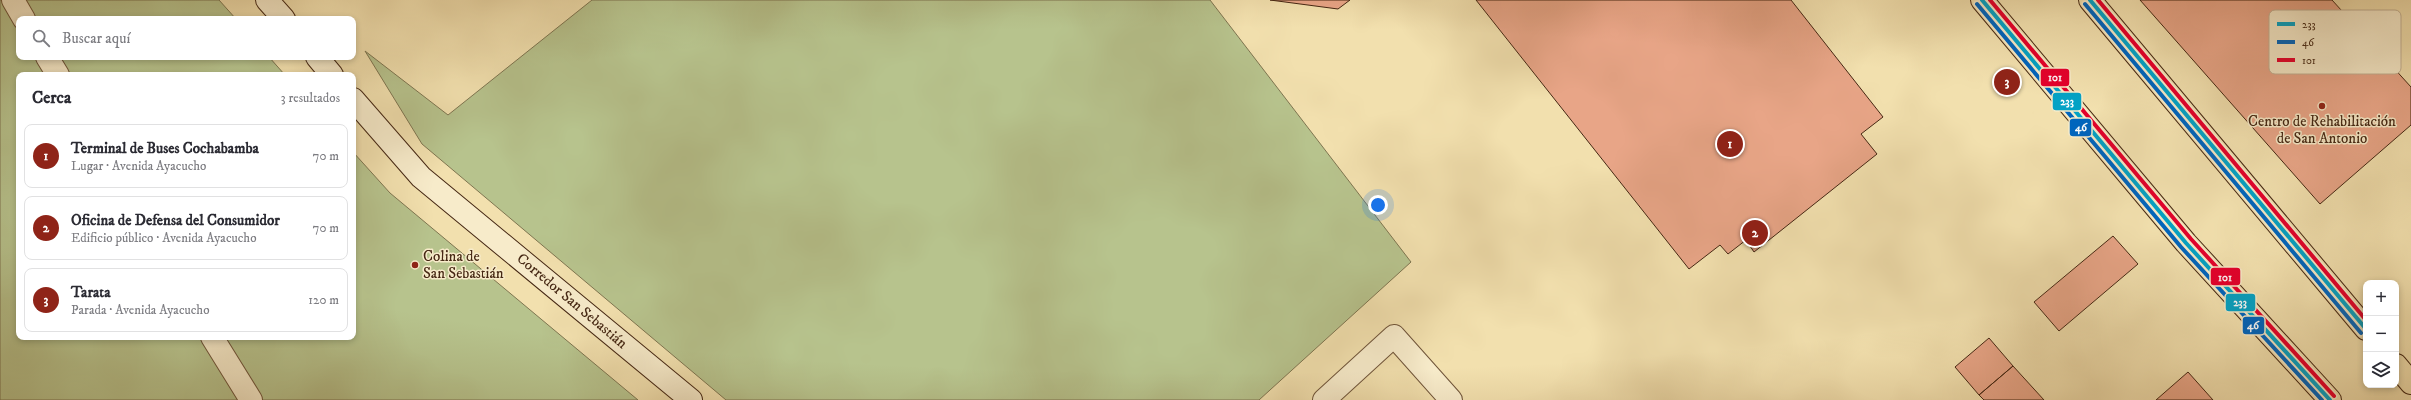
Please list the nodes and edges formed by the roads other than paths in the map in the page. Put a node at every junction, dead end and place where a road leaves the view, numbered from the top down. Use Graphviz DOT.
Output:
graph roads {
  1 [pos="13,0"];
  2 [pos="267,0"];
  3 [pos="1982,0"];
  4 [pos="2090,0"];
  5 [pos="22,16"];
  6 [pos="281,16"];
  7 [pos="49,60"];
  8 [pos="319,60"];
  9 [pos="56,72"];
  10 [pos="329,72"];
  11 [pos="356,102"];
  12 [pos="2363,325"];
  13 [pos="214,340"];
  14 [pos="2399,368"];
  15 [pos="2411,382"];
  16 [pos="251,400"];
  17 [pos="691,400"];
  18 [pos="1324,400"];
  19 [pos="1451,400"];
  20 [pos="2330,400"];
  1 -- 5 [label="street"];
  2 -- 6 [label="street"];
  3 -- 20 [label="main road"];
  4 -- 12 [label="main road"];
  7 -- 9 [label="street"];
  8 -- 10 [label="street"];
  11 -- 17 [label="street, Corredor San Sebastián"];
  13 -- 16 [label="street"];
  14 -- 15 [label="main road"];
  18 -- 19 [label="street"];
}
